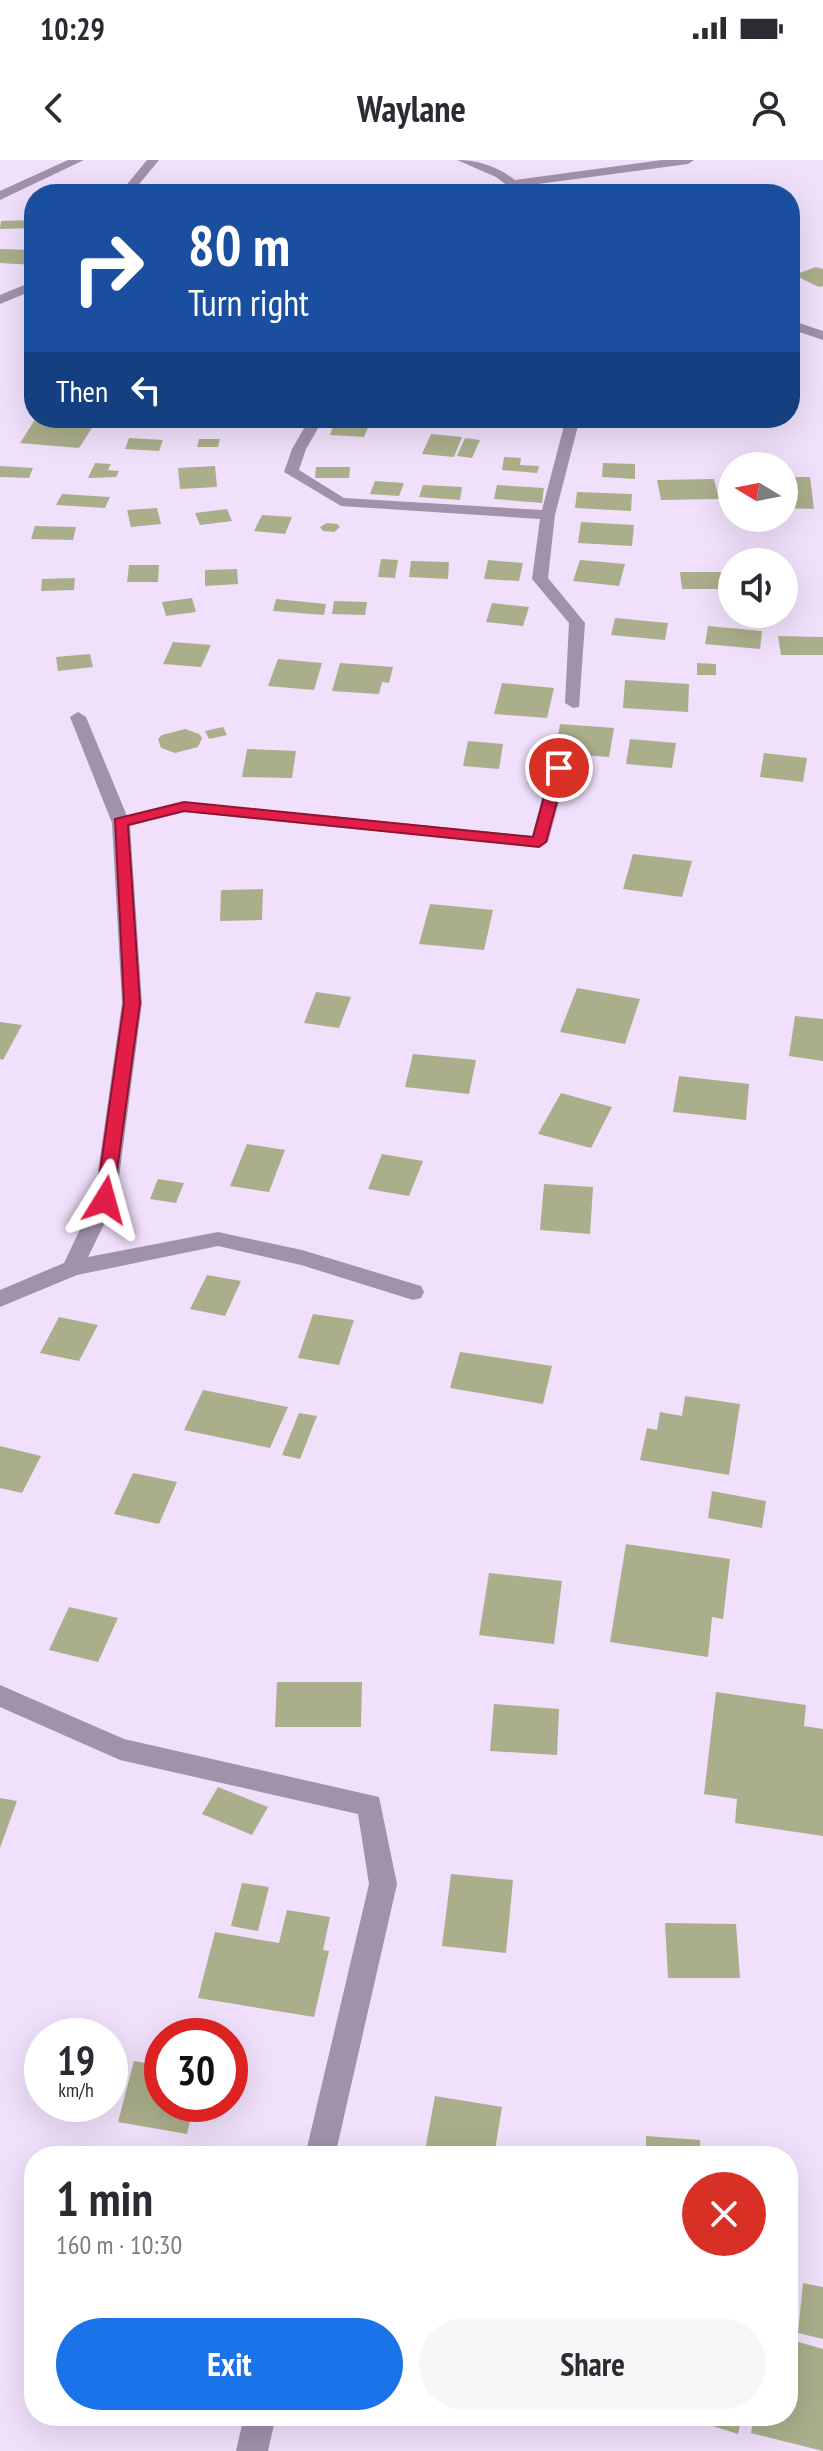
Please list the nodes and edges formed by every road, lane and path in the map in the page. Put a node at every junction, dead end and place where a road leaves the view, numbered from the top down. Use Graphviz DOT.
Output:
graph roads {
  1 [pos="78,160"];
  2 [pos="153,160"];
  3 [pos="463,160"];
  4 [pos="480,160"];
  5 [pos="688,160"];
  6 [pos="496,173"];
  7 [pos="26,184"];
  8 [pos="134,184"];
  9 [pos="513,184"];
  10 [pos="24,185"];
  11 [pos="0,196"];
  12 [pos="24,289"];
  13 [pos="0,300"];
  14 [pos="800,328"];
  15 [pos="823,336"];
  16 [pos="311,428"];
  17 [pos="570,428"];
  18 [pos="548,515"];
  19 [pos="573,703"];
  20 [pos="78,717"];
  21 [pos="559,768"];
  22 [pos="121,823"];
  23 [pos="72,1268"];
  24 [pos="413,1292"];
  25 [pos="0,1299"];
  26 [pos="0,1696"];
  27 [pos="322,2146"];
  28 [pos="258,2426"];
  29 [pos="252,2451"];
  1 -- 7 [label="street"];
  2 -- 8 [label="street"];
  3 -- 6 [label="street"];
  4 -- 6 [label="street"];
  5 -- 9 [label="street"];
  6 -- 9 [label="street"];
  10 -- 11 [label="street"];
  12 -- 13 [label="street"];
  14 -- 15 [label="street"];
  16 -- 18 [label="street"];
  17 -- 18 [label="street"];
  18 -- 19 [label="street"];
  20 -- 22 [label="street"];
  21 -- 22 [label="street"];
  22 -- 23 [label="street"];
  23 -- 24 [label="street"];
  23 -- 25 [label="street"];
  26 -- 27 [label="street"];
  28 -- 29 [label="street"];
}
